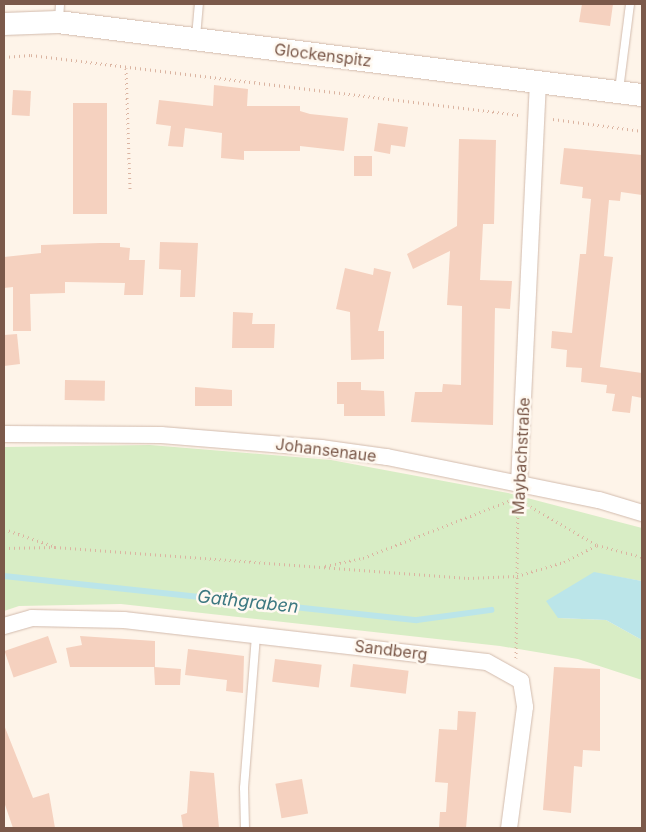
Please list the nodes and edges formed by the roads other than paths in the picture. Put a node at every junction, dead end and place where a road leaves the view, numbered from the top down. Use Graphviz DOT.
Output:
graph roads {
  1 [pos="199,4"];
  2 [pos="630,4"];
  3 [pos="59,13"];
  4 [pos="4,24"];
  5 [pos="196,39"];
  6 [pos="538,82"];
  7 [pos="619,92"];
  8 [pos="642,95"];
  9 [pos="4,434"];
  10 [pos="519,492"];
  11 [pos="642,513"];
  12 [pos="4,626"];
  13 [pos="256,634"];
  14 [pos="245,828"];
  15 [pos="509,828"];
  1 -- 5 [label="lane"];
  2 -- 7 [label="lane"];
  3 -- 4 [label="main road, Glockenspitz"];
  3 -- 5 [label="main road, Glockenspitz"];
  5 -- 6 [label="main road, Glockenspitz"];
  6 -- 7 [label="main road, Glockenspitz"];
  6 -- 10 [label="street, Maybachstraße"];
  7 -- 8 [label="main road, Glockenspitz"];
  9 -- 10 [label="street, Johansenaue"];
  10 -- 11 [label="street, Johansenaue"];
  12 -- 13 [label="street, Sandberg"];
  13 -- 14 [label="lane"];
  13 -- 15 [label="street, Sandberg"];
}
